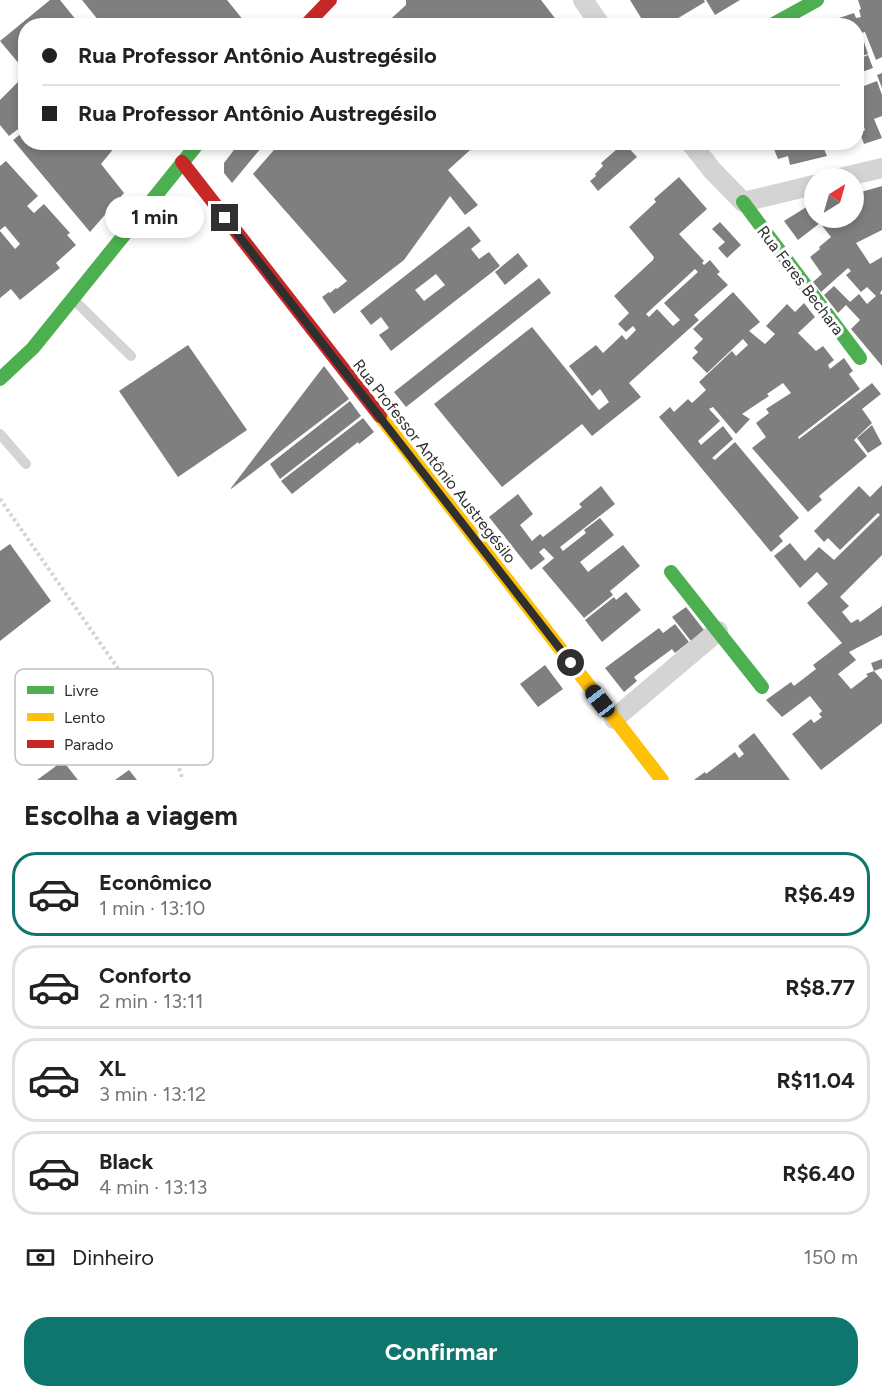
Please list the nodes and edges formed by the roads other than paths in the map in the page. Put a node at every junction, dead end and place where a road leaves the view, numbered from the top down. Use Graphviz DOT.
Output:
graph roads {
  1 [pos="330,0"];
  2 [pos="583,0"];
  3 [pos="817,0"];
  4 [pos="313,18"];
  5 [pos="595,18"];
  6 [pos="784,18"];
  7 [pos="192,150"];
  8 [pos="696,150"];
  9 [pos="182,162"];
  10 [pos="882,168"];
  11 [pos="864,172"];
  12 [pos="804,187"];
  13 [pos="743,202"];
  14 [pos="72,298"];
  15 [pos="130,356"];
  16 [pos="860,358"];
  17 [pos="0,379"];
  18 [pos="0,434"];
  19 [pos="26,464"];
  20 [pos="671,572"];
  21 [pos="718,631"];
  22 [pos="762,687"];
  23 [pos="614,719"];
  24 [pos="662,780"];
  1 -- 4 [label="street"];
  2 -- 5 [label="street"];
  3 -- 6 [label="street"];
  7 -- 9 [label="street"];
  8 -- 13 [label="street, Rua Feres Bechara"];
  9 -- 14 [label="street"];
  9 -- 23 [label="street, Rua Professor Antônio Austregésilo"];
  10 -- 11 [label="street"];
  12 -- 13 [label="street"];
  13 -- 16 [label="street, Rua Feres Bechara"];
  14 -- 15 [label="lane"];
  14 -- 17 [label="street"];
  18 -- 19 [label="lane"];
  20 -- 21 [label="street"];
  21 -- 22 [label="street"];
  21 -- 23 [label="street"];
  23 -- 24 [label="street, Rua Professor Antônio Austregésilo"];
}
